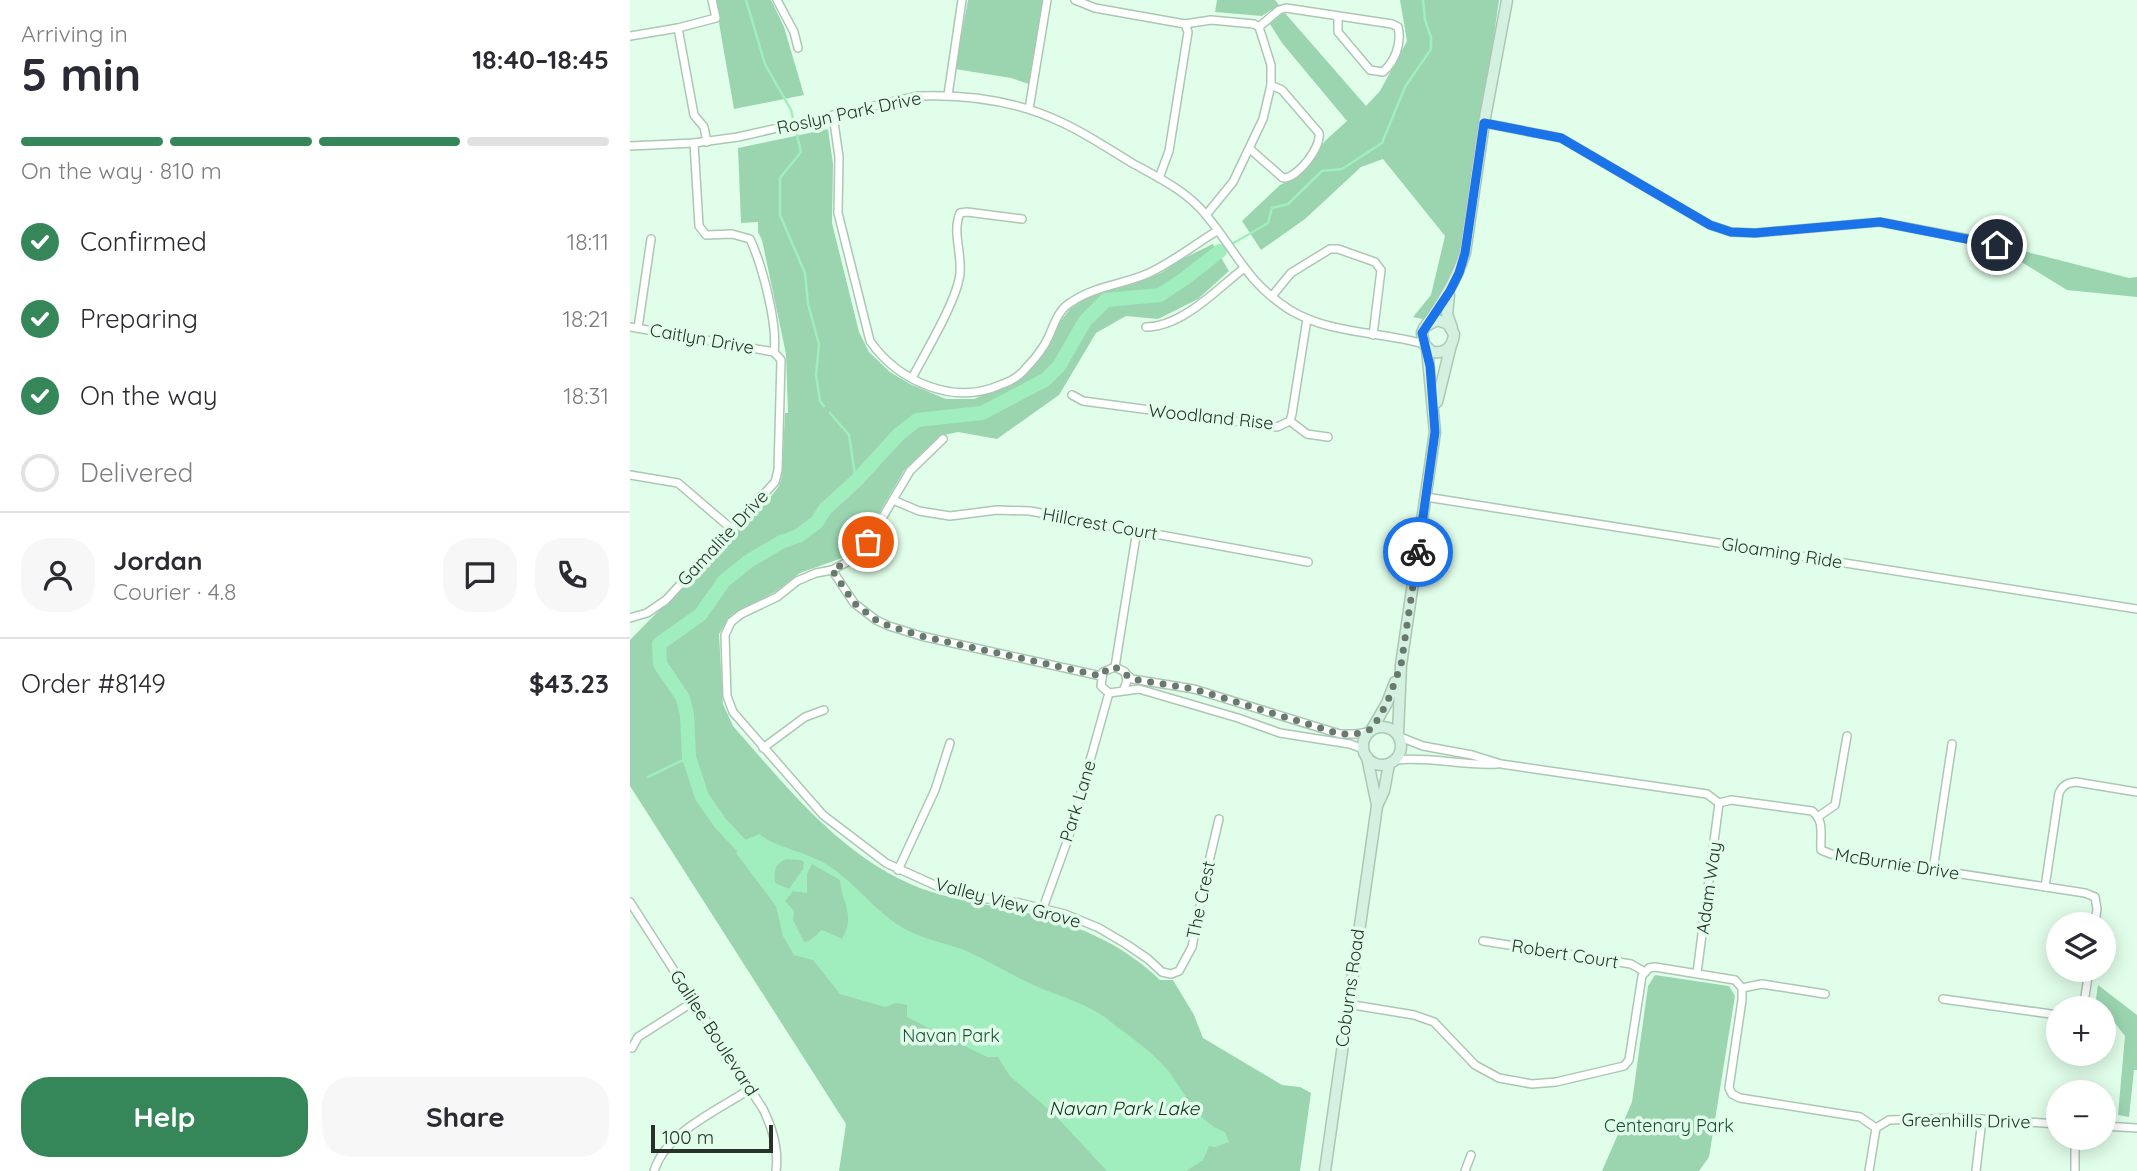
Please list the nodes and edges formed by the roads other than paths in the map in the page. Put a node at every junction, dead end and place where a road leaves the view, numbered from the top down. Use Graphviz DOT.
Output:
graph roads {
  1 [pos="712,0"];
  2 [pos="777,0"];
  3 [pos="962,0"];
  4 [pos="1047,0"];
  5 [pos="1075,0"];
  6 [pos="1507,0"];
  7 [pos="1338,16"];
  8 [pos="1185,24"];
  9 [pos="1259,27"];
  10 [pos="678,28"];
  11 [pos="630,36"];
  12 [pos="798,48"];
  13 [pos="1271,85"];
  14 [pos="948,95"];
  15 [pos="1029,109"];
  16 [pos="833,115"];
  17 [pos="1484,123"];
  18 [pos="707,142"];
  19 [pos="694,144"];
  20 [pos="630,146"];
  21 [pos="1250,149"];
  22 [pos="1159,178"];
  23 [pos="1206,215"];
  24 [pos="1023,219"];
  25 [pos="1217,231"];
  26 [pos="651,239"];
  27 [pos="2006,246"];
  28 [pos="1243,269"];
  29 [pos="1450,291"];
  30 [pos="1272,296"];
  31 [pos="1307,319"];
  32 [pos="1146,327"];
  33 [pos="1425,327"];
  34 [pos="634,328"];
  35 [pos="1452,329"];
  36 [pos="1373,335"];
  37 [pos="1397,337"];
  38 [pos="1452,345"];
  39 [pos="1425,346"];
  40 [pos="774,352"];
  41 [pos="912,379"];
  42 [pos="1072,395"];
  43 [pos="1435,412"];
  44 [pos="1290,421"];
  45 [pos="1328,437"];
  46 [pos="943,439"];
  47 [pos="630,475"];
  48 [pos="1426,496"];
  49 [pos="893,500"];
  50 [pos="733,530"];
  51 [pos="1138,530"];
  52 [pos="1308,562"];
  53 [pos="832,570"];
  54 [pos="2137,609"];
  55 [pos="630,618"];
  56 [pos="1401,665"];
  57 [pos="1115,667"];
  58 [pos="1125,673"];
  59 [pos="1101,676"];
  60 [pos="1123,691"];
  61 [pos="1109,694"];
  62 [pos="824,710"];
  63 [pos="1370,730"];
  64 [pos="1399,736"];
  65 [pos="1847,736"];
  66 [pos="950,743"];
  67 [pos="1952,744"];
  68 [pos="763,748"];
  69 [pos="1365,753"];
  70 [pos="1392,762"];
  71 [pos="1501,764"];
  72 [pos="2137,792"];
  73 [pos="1719,803"];
  74 [pos="1377,806"];
  75 [pos="1819,816"];
  76 [pos="1219,819"];
  77 [pos="898,870"];
  78 [pos="1933,870"];
  79 [pos="2045,887"];
  80 [pos="630,902"];
  81 [pos="1043,908"];
  82 [pos="2097,912"];
  83 [pos="1483,941"];
  84 [pos="1644,971"];
  85 [pos="1697,973"];
  86 [pos="1171,974"];
  87 [pos="1742,988"];
  88 [pos="1825,994"];
  89 [pos="1943,999"];
  90 [pos="693,1002"];
  91 [pos="1347,1004"];
  92 [pos="2046,1013"];
  93 [pos="632,1048"];
  94 [pos="750,1089"];
  95 [pos="1982,1119"];
  96 [pos="2046,1123"];
  97 [pos="2116,1127"];
  98 [pos="1876,1128"];
  99 [pos="2137,1128"];
  100 [pos="2075,1150"];
  101 [pos="1471,1155"];
  102 [pos="654,1171"];
  103 [pos="776,1171"];
  104 [pos="1325,1171"];
  105 [pos="1465,1171"];
  106 [pos="1869,1171"];
  107 [pos="1976,1171"];
  108 [pos="2075,1171"];
  1 -- 10 [label="street"];
  2 -- 12 [label="street"];
  3 -- 14 [label="street"];
  4 -- 15 [label="street"];
  5 -- 8 [label="street"];
  6 -- 17 [label="street"];
  7 -- 7 [label="street"];
  7 -- 9 [label="street"];
  8 -- 9 [label="street"];
  8 -- 22 [label="street"];
  9 -- 13 [label="street"];
  10 -- 11 [label="street"];
  10 -- 18 [label="street"];
  13 -- 21 [label="street"];
  13 -- 21 [label="street"];
  14 -- 15 [label="street, Roslyn Park Drive"];
  14 -- 16 [label="street, Roslyn Park Drive"];
  15 -- 22 [label="street, Roslyn Park Drive"];
  16 -- 18 [label="street, Roslyn Park Drive"];
  16 -- 41 [label="street"];
  17 -- 27 [label="street"];
  17 -- 29 [label="street"];
  18 -- 19 [label="street, Roslyn Park Drive"];
  19 -- 20 [label="street, Roslyn Park Drive"];
  19 -- 40 [label="street, Gamalite Drive"];
  21 -- 23 [label="street"];
  22 -- 23 [label="street, Roslyn Park Drive"];
  23 -- 25 [label="street, Roslyn Park Drive"];
  24 -- 41 [label="street"];
  25 -- 28 [label="street, Roslyn Park Drive"];
  25 -- 41 [label="street"];
  26 -- 34 [label="street"];
  28 -- 30 [label="street, Roslyn Park Drive"];
  28 -- 32 [label="street"];
  29 -- 33 [label="street"];
  29 -- 35 [label="street"];
  30 -- 31 [label="street, Roslyn Park Drive"];
  30 -- 36 [label="street"];
  31 -- 36 [label="street, Roslyn Park Drive"];
  31 -- 44 [label="street, Woodland Rise"];
  33 -- 35 [label="street"];
  33 -- 37 [label="street, Roslyn Park Drive"];
  33 -- 39 [label="street"];
  34 -- 40 [label="street, Caitlyn Drive"];
  35 -- 38 [label="street"];
  36 -- 37 [label="street, Roslyn Park Drive"];
  37 -- 39 [label="street, Roslyn Park Drive"];
  38 -- 39 [label="street"];
  38 -- 43 [label="street"];
  39 -- 43 [label="street"];
  40 -- 50 [label="street, Gamalite Drive"];
  42 -- 44 [label="street, Woodland Rise"];
  43 -- 48 [label="street"];
  44 -- 45 [label="street"];
  46 -- 49 [label="street, Valley View Grove"];
  47 -- 50 [label="street"];
  48 -- 54 [label="street, Gloaming Ride"];
  48 -- 56 [label="street"];
  49 -- 51 [label="street, Hillcrest Court"];
  49 -- 53 [label="street, Valley View Grove"];
  50 -- 55 [label="street, Gamalite Drive"];
  51 -- 52 [label="street, Hillcrest Court"];
  51 -- 57 [label="street"];
  53 -- 59 [label="street"];
  53 -- 68 [label="street, Valley View Grove"];
  56 -- 63 [label="street"];
  56 -- 64 [label="street"];
  57 -- 58 [label="street"];
  57 -- 59 [label="street"];
  58 -- 60 [label="street"];
  58 -- 63 [label="street"];
  59 -- 61 [label="street"];
  60 -- 61 [label="street"];
  60 -- 69 [label="street"];
  61 -- 81 [label="street, Park Lane"];
  62 -- 68 [label="street"];
  63 -- 64 [label="street"];
  63 -- 69 [label="street"];
  64 -- 70 [label="street"];
  64 -- 71 [label="street"];
  65 -- 75 [label="street"];
  66 -- 77 [label="street"];
  67 -- 78 [label="street"];
  68 -- 77 [label="street, Valley View Grove"];
  69 -- 70 [label="street"];
  69 -- 74 [label="street, Coburns Road"];
  70 -- 71 [label="street"];
  70 -- 74 [label="street, Coburns Road"];
  71 -- 73 [label="street"];
  72 -- 79 [label="street"];
  73 -- 75 [label="street"];
  73 -- 85 [label="street, Adam Way"];
  74 -- 91 [label="street, Coburns Road"];
  75 -- 78 [label="street, McBurnie Drive"];
  76 -- 86 [label="street, The Crest"];
  77 -- 81 [label="street, Valley View Grove"];
  78 -- 79 [label="street, McBurnie Drive"];
  79 -- 82 [label="street, McBurnie Drive"];
  80 -- 90 [label="street, Galilee Boulevard"];
  81 -- 86 [label="street, Valley View Grove"];
  83 -- 84 [label="street, Robert Court"];
  84 -- 85 [label="street, Robert Court"];
  84 -- 91 [label="street"];
  85 -- 87 [label="street, Robert Court"];
  87 -- 88 [label="street"];
  87 -- 98 [label="street"];
  89 -- 92 [label="street"];
  90 -- 93 [label="street"];
  90 -- 94 [label="street, Galilee Boulevard"];
  91 -- 104 [label="street, Coburns Road"];
  94 -- 102 [label="street"];
  94 -- 103 [label="street, Galilee Boulevard"];
  95 -- 96 [label="street, Greenhills Drive"];
  95 -- 98 [label="street, Greenhills Drive"];
  95 -- 107 [label="street"];
  97 -- 99 [label="street"];
  98 -- 106 [label="street"];
  100 -- 108 [label="street"];
  101 -- 105 [label="street"];
}
